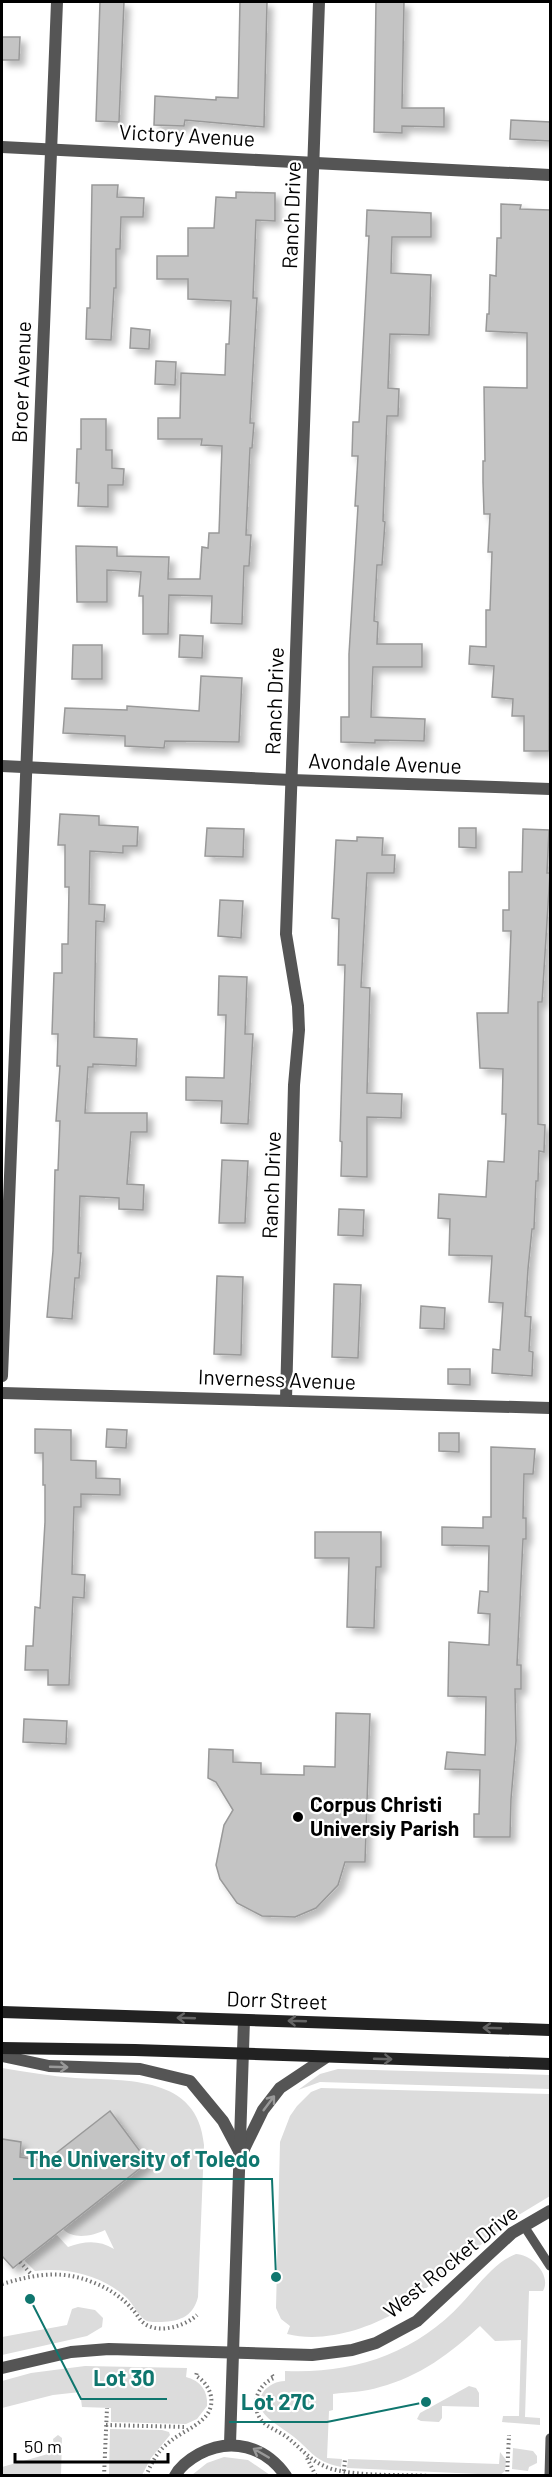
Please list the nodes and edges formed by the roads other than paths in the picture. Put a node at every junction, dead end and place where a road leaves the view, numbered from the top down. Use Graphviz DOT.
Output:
graph roads {
  1 [pos="57,2"];
  2 [pos="319,2"];
  3 [pos="2,147"];
  4 [pos="51,149"];
  5 [pos="313,162"];
  6 [pos="550,175"];
  7 [pos="2,766"];
  8 [pos="26,767"];
  9 [pos="291,780"];
  10 [pos="550,789"];
  11 [pos="2,1376"];
  12 [pos="2,1393"];
  13 [pos="286,1400"];
  14 [pos="550,1408"];
  15 [pos="2,2012"];
  16 [pos="244,2019"];
  17 [pos="550,2030"];
  18 [pos="2,2048"];
  19 [pos="243,2054"];
  20 [pos="2,2056"];
  21 [pos="325,2058"];
  22 [pos="550,2064"];
  23 [pos="241,2154"];
  24 [pos="550,2211"];
  25 [pos="524,2226"];
  26 [pos="550,2266"];
  27 [pos="233,2352"];
  28 [pos="2,2368"];
  29 [pos="550,2438"];
  30 [pos="230,2444"];
  31 [pos="175,2475"];
  32 [pos="286,2475"];
  33 [pos="549,2475"];
  1 -- 4 [label="street, Broer Avenue"];
  2 -- 5 [label="street, Ranch Drive"];
  3 -- 4 [label="street, Victory Avenue"];
  4 -- 5 [label="street, Victory Avenue"];
  4 -- 8 [label="street, Broer Avenue"];
  5 -- 6 [label="street, Victory Avenue"];
  5 -- 9 [label="street, Ranch Drive"];
  7 -- 8 [label="street, Avondale Avenue"];
  8 -- 9 [label="street, Avondale Avenue"];
  8 -- 11 [label="street, Broer Avenue"];
  9 -- 10 [label="street, Avondale Avenue"];
  9 -- 13 [label="street, Ranch Drive"];
  12 -- 13 [label="street, Inverness Avenue"];
  13 -- 14 [label="street, Inverness Avenue"];
  16 -- 15 [label="main road, Dorr Street, one-way"];
  17 -- 16 [label="main road, Dorr Street, one-way"];
  16 -- 19 [label="street"];
  18 -- 19 [label="main road"];
  19 -- 21 [label="main road"];
  19 -- 23 [label="street"];
  20 -- 23 [label="street, one-way"];
  21 -- 22 [label="main road, one-way"];
  23 -- 21 [label="street, one-way"];
  23 -- 27 [label="street"];
  24 -- 25 [label="street, West Rocket Drive"];
  25 -- 26 [label="lane"];
  25 -- 27 [label="street, West Rocket Drive"];
  27 -- 28 [label="street, West Rocket Drive"];
  27 -- 30 [label="street"];
  29 -- 33 [label="lane"];
  30 -- 31 [label="street"];
  32 -- 30 [label="street, one-way"];
}
